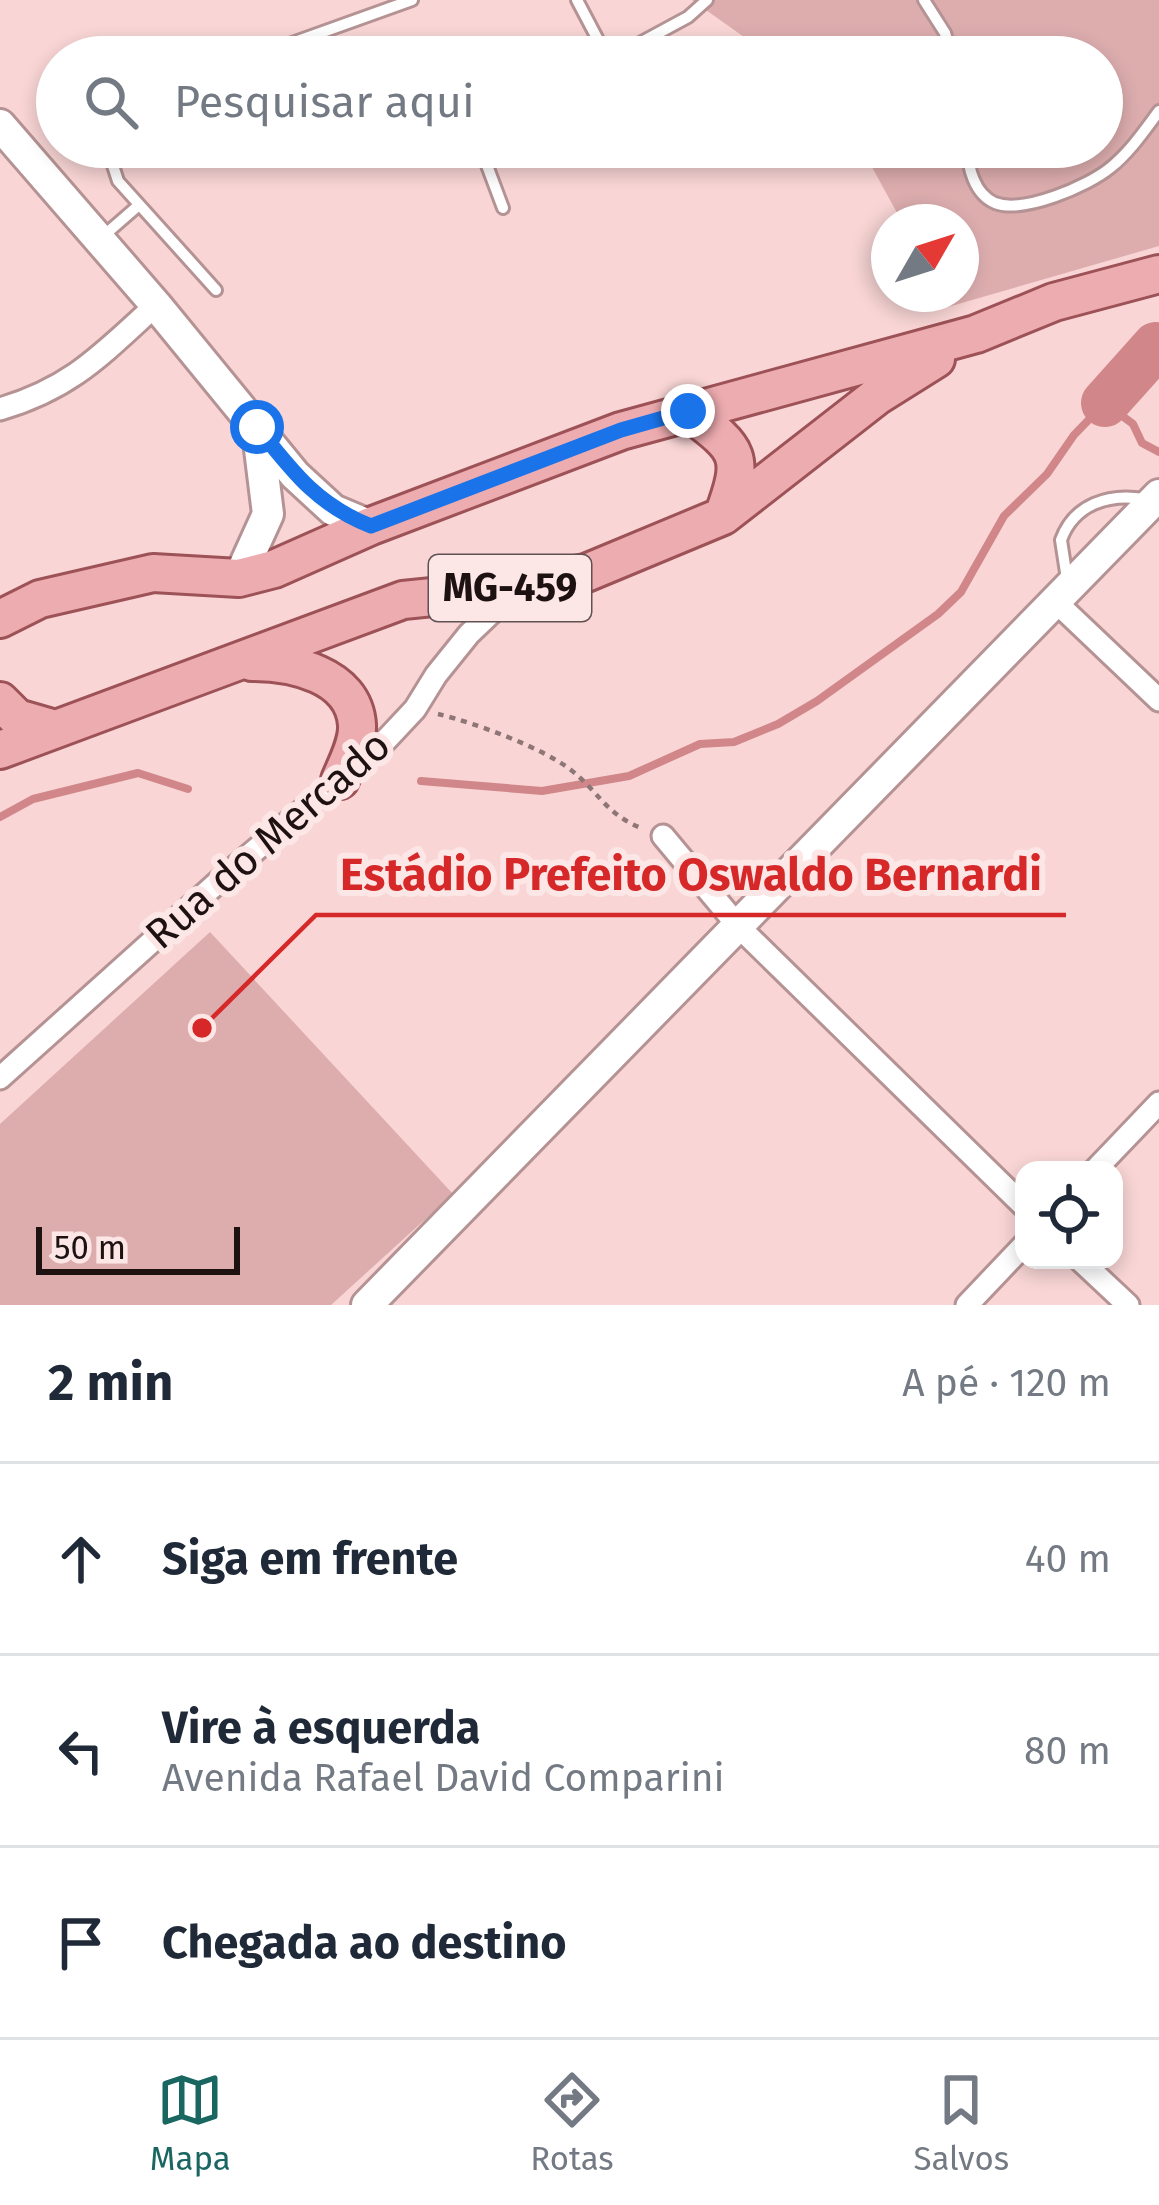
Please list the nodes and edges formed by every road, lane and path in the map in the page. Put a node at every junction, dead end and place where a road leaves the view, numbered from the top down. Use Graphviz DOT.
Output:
graph roads {
  1 [pos="412,0"];
  2 [pos="577,0"];
  3 [pos="706,0"];
  4 [pos="924,0"];
  5 [pos="312,36"];
  6 [pos="598,36"];
  7 [pos="654,36"];
  8 [pos="945,36"];
  9 [pos="1159,111"];
  10 [pos="0,126"];
  11 [pos="1123,155"];
  12 [pos="36,167"];
  13 [pos="37,168"];
  14 [pos="114,168"];
  15 [pos="488,168"];
  16 [pos="970,168"];
  17 [pos="1108,168"];
  18 [pos="140,205"];
  19 [pos="503,208"];
  20 [pos="99,239"];
  21 [pos="1159,274"];
  22 [pos="216,290"];
  23 [pos="156,305"];
  24 [pos="976,334"];
  25 [pos="0,409"];
  26 [pos="688,411"];
  27 [pos="257,427"];
  28 [pos="1153,509"];
  29 [pos="723,516"];
  30 [pos="371,526"];
  31 [pos="239,578"];
  32 [pos="519,586"];
  33 [pos="1064,596"];
  34 [pos="3,621"];
  35 [pos="242,662"];
  36 [pos="1159,700"];
  37 [pos="0,701"];
  38 [pos="415,709"];
  39 [pos="55,729"];
  40 [pos="0,750"];
  41 [pos="340,780"];
  42 [pos="663,836"];
  43 [pos="740,927"];
  44 [pos="0,1078"];
  45 [pos="1159,1103"];
  46 [pos="1104,1161"];
  47 [pos="1015,1197"];
  48 [pos="1015,1254"];
  49 [pos="1090,1269"];
  50 [pos="367,1305"];
  51 [pos="967,1305"];
  52 [pos="1128,1305"];
  1 -- 5 [label="lane"];
  2 -- 6 [label="lane"];
  3 -- 7 [label="lane"];
  4 -- 8 [label="lane"];
  9 -- 11 [label="lane"];
  10 -- 12 [label="street"];
  13 -- 20 [label="street"];
  14 -- 18 [label="lane"];
  15 -- 19 [label="lane"];
  16 -- 17 [label="lane"];
  18 -- 20 [label="lane"];
  18 -- 22 [label="lane"];
  20 -- 23 [label="street"];
  21 -- 24 [label="main road, MG-459"];
  23 -- 25 [label="street"];
  23 -- 27 [label="street"];
  24 -- 26 [label="main road, MG-459"];
  24 -- 29 [label="main road, MG-459"];
  26 -- 29 [label="main road"];
  26 -- 30 [label="main road, MG-459"];
  27 -- 30 [label="street"];
  27 -- 31 [label="street"];
  28 -- 33 [label="street"];
  28 -- 33 [label="lane"];
  29 -- 32 [label="main road, MG-459"];
  30 -- 31 [label="main road, MG-459"];
  31 -- 34 [label="main road, MG-459"];
  32 -- 35 [label="main road, MG-459"];
  32 -- 38 [label="street, Rua do Mercado"];
  33 -- 36 [label="street"];
  33 -- 43 [label="street"];
  35 -- 39 [label="main road, MG-459"];
  35 -- 41 [label="main road"];
  37 -- 39 [label="main road"];
  38 -- 41 [label="street, Rua do Mercado"];
  38 -- 42 [label="path"];
  39 -- 40 [label="main road, MG-459"];
  41 -- 44 [label="street, Rua do Mercado"];
  42 -- 43 [label="street"];
  43 -- 47 [label="street"];
  43 -- 50 [label="street"];
  45 -- 46 [label="street"];
  48 -- 51 [label="street"];
  49 -- 52 [label="street"];
}
